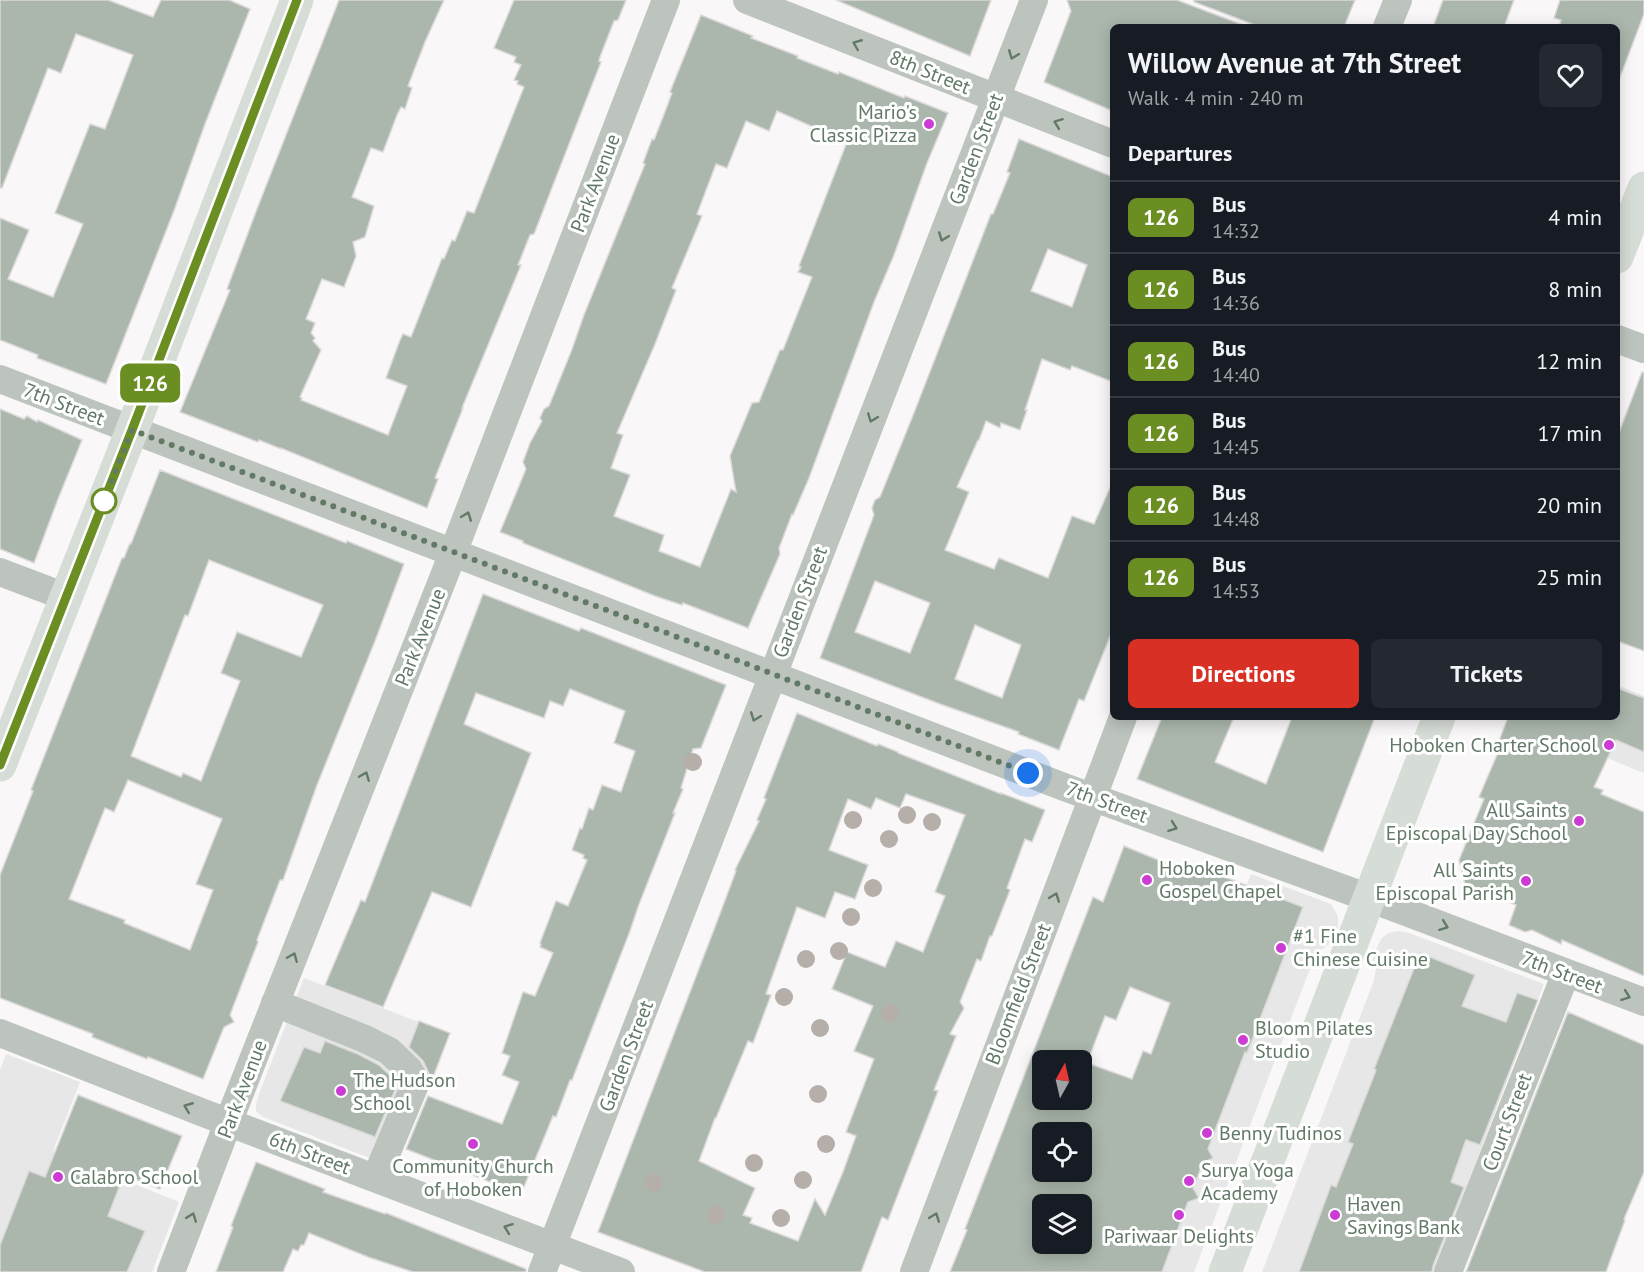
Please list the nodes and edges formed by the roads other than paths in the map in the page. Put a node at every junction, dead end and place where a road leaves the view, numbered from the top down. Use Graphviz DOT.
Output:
graph roads {
  1 [pos="297,0"];
  2 [pos="666,0"];
  3 [pos="747,0"];
  4 [pos="1034,0"];
  5 [pos="1398,0"];
  6 [pos="1388,24"];
  7 [pos="996,99"];
  8 [pos="1110,143"];
  9 [pos="1644,188"];
  10 [pos="1620,249"];
  11 [pos="1620,340"];
  12 [pos="1644,349"];
  13 [pos="0,379"];
  14 [pos="132,430"];
  15 [pos="453,552"];
  16 [pos="0,572"];
  17 [pos="66,597"];
  18 [pos="772,674"];
  19 [pos="1121,720"];
  20 [pos="1438,720"];
  21 [pos="0,765"];
  22 [pos="1092,797"];
  23 [pos="1370,898"];
  24 [pos="1566,973"];
  25 [pos="1644,1002"];
  26 [pos="275,1003"];
  27 [pos="0,1033"];
  28 [pos="228,1122"];
  29 [pos="376,1178"];
  30 [pos="553,1245"];
  31 [pos="171,1272"];
  32 [pos="542,1272"];
  33 [pos="621,1272"];
  34 [pos="915,1272"];
  35 [pos="1225,1272"];
  36 [pos="1448,1272"];
  1 -- 14 [label="main road"];
  15 -- 2 [label="street, Park Avenue, one-way"];
  7 -- 3 [label="street, 8th Street, one-way"];
  4 -- 7 [label="street, Garden Street, one-way"];
  5 -- 6 [label="street"];
  8 -- 7 [label="street, 8th Street, one-way"];
  7 -- 18 [label="street, Garden Street, one-way"];
  9 -- 10 [label="main road"];
  11 -- 12 [label="street"];
  13 -- 14 [label="street, 7th Street"];
  14 -- 15 [label="street, 7th Street"];
  14 -- 17 [label="main road"];
  15 -- 18 [label="street, 7th Street"];
  26 -- 15 [label="street, Park Avenue, one-way"];
  16 -- 17 [label="street"];
  17 -- 21 [label="main road"];
  18 -- 22 [label="street, 7th Street"];
  18 -- 30 [label="street, Garden Street, one-way"];
  19 -- 22 [label="street, Bloomfield Street"];
  20 -- 23 [label="main road"];
  22 -- 23 [label="street, 7th Street, one-way"];
  34 -- 22 [label="street, Bloomfield Street, one-way"];
  23 -- 24 [label="street, 7th Street, one-way"];
  23 -- 35 [label="main road"];
  24 -- 25 [label="street, 7th Street, one-way"];
  24 -- 36 [label="street, Court Street"];
  26 -- 28 [label="street, Park Avenue"];
  26 -- 29 [label="street"];
  28 -- 27 [label="street, 6th Street, one-way"];
  28 -- 29 [label="street, 6th Street"];
  31 -- 28 [label="street, Park Avenue, one-way"];
  30 -- 29 [label="street, 6th Street, one-way"];
  30 -- 32 [label="street, Garden Street"];
  30 -- 33 [label="street, 6th Street"];
}
